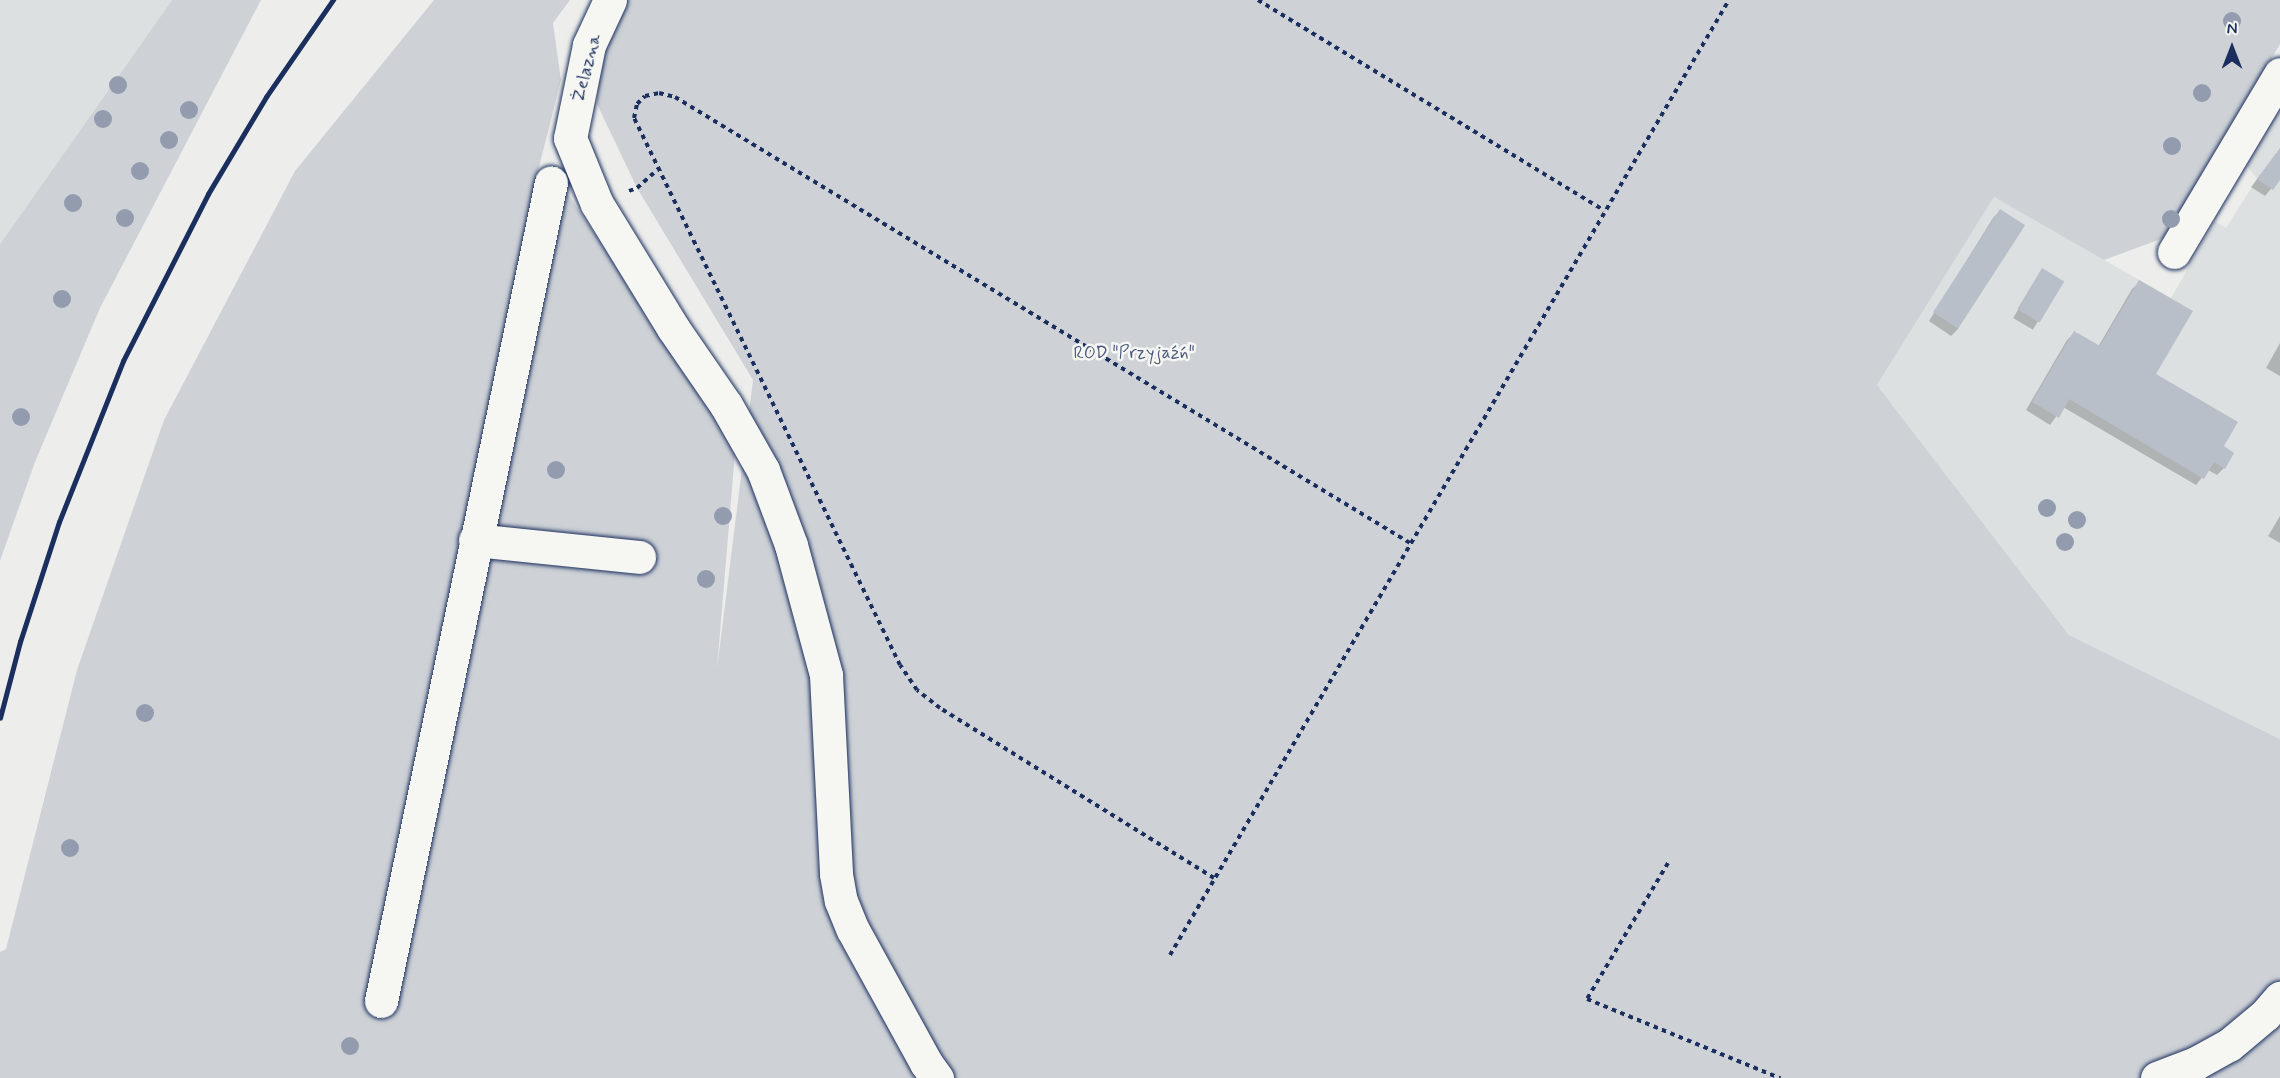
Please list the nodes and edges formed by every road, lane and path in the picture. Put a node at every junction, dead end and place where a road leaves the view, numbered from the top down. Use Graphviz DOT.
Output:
graph roads {
  1 [pos="610,0"];
  2 [pos="1258,0"];
  3 [pos="1729,0"];
  4 [pos="2280,74"];
  5 [pos="659,168"];
  6 [pos="551,182"];
  7 [pos="637,188"];
  8 [pos="1604,210"];
  9 [pos="2174,252"];
  10 [pos="475,540"];
  11 [pos="1410,543"];
  12 [pos="639,557"];
  13 [pos="1668,863"];
  14 [pos="1214,878"];
  15 [pos="1170,955"];
  16 [pos="2280,998"];
  17 [pos="381,1001"];
  18 [pos="937,1078"];
  19 [pos="1780,1078"];
  20 [pos="2157,1078"];
  1 -- 18 [label="street, Żelazna"];
  2 -- 8 [label="path"];
  3 -- 8 [label="path"];
  4 -- 9 [label="street"];
  5 -- 7 [label="path"];
  5 -- 11 [label="path"];
  5 -- 14 [label="path"];
  6 -- 10 [label="street"];
  8 -- 11 [label="path"];
  10 -- 12 [label="street"];
  10 -- 17 [label="street"];
  11 -- 14 [label="path"];
  13 -- 19 [label="path"];
  14 -- 15 [label="path"];
  16 -- 20 [label="street"];
}
